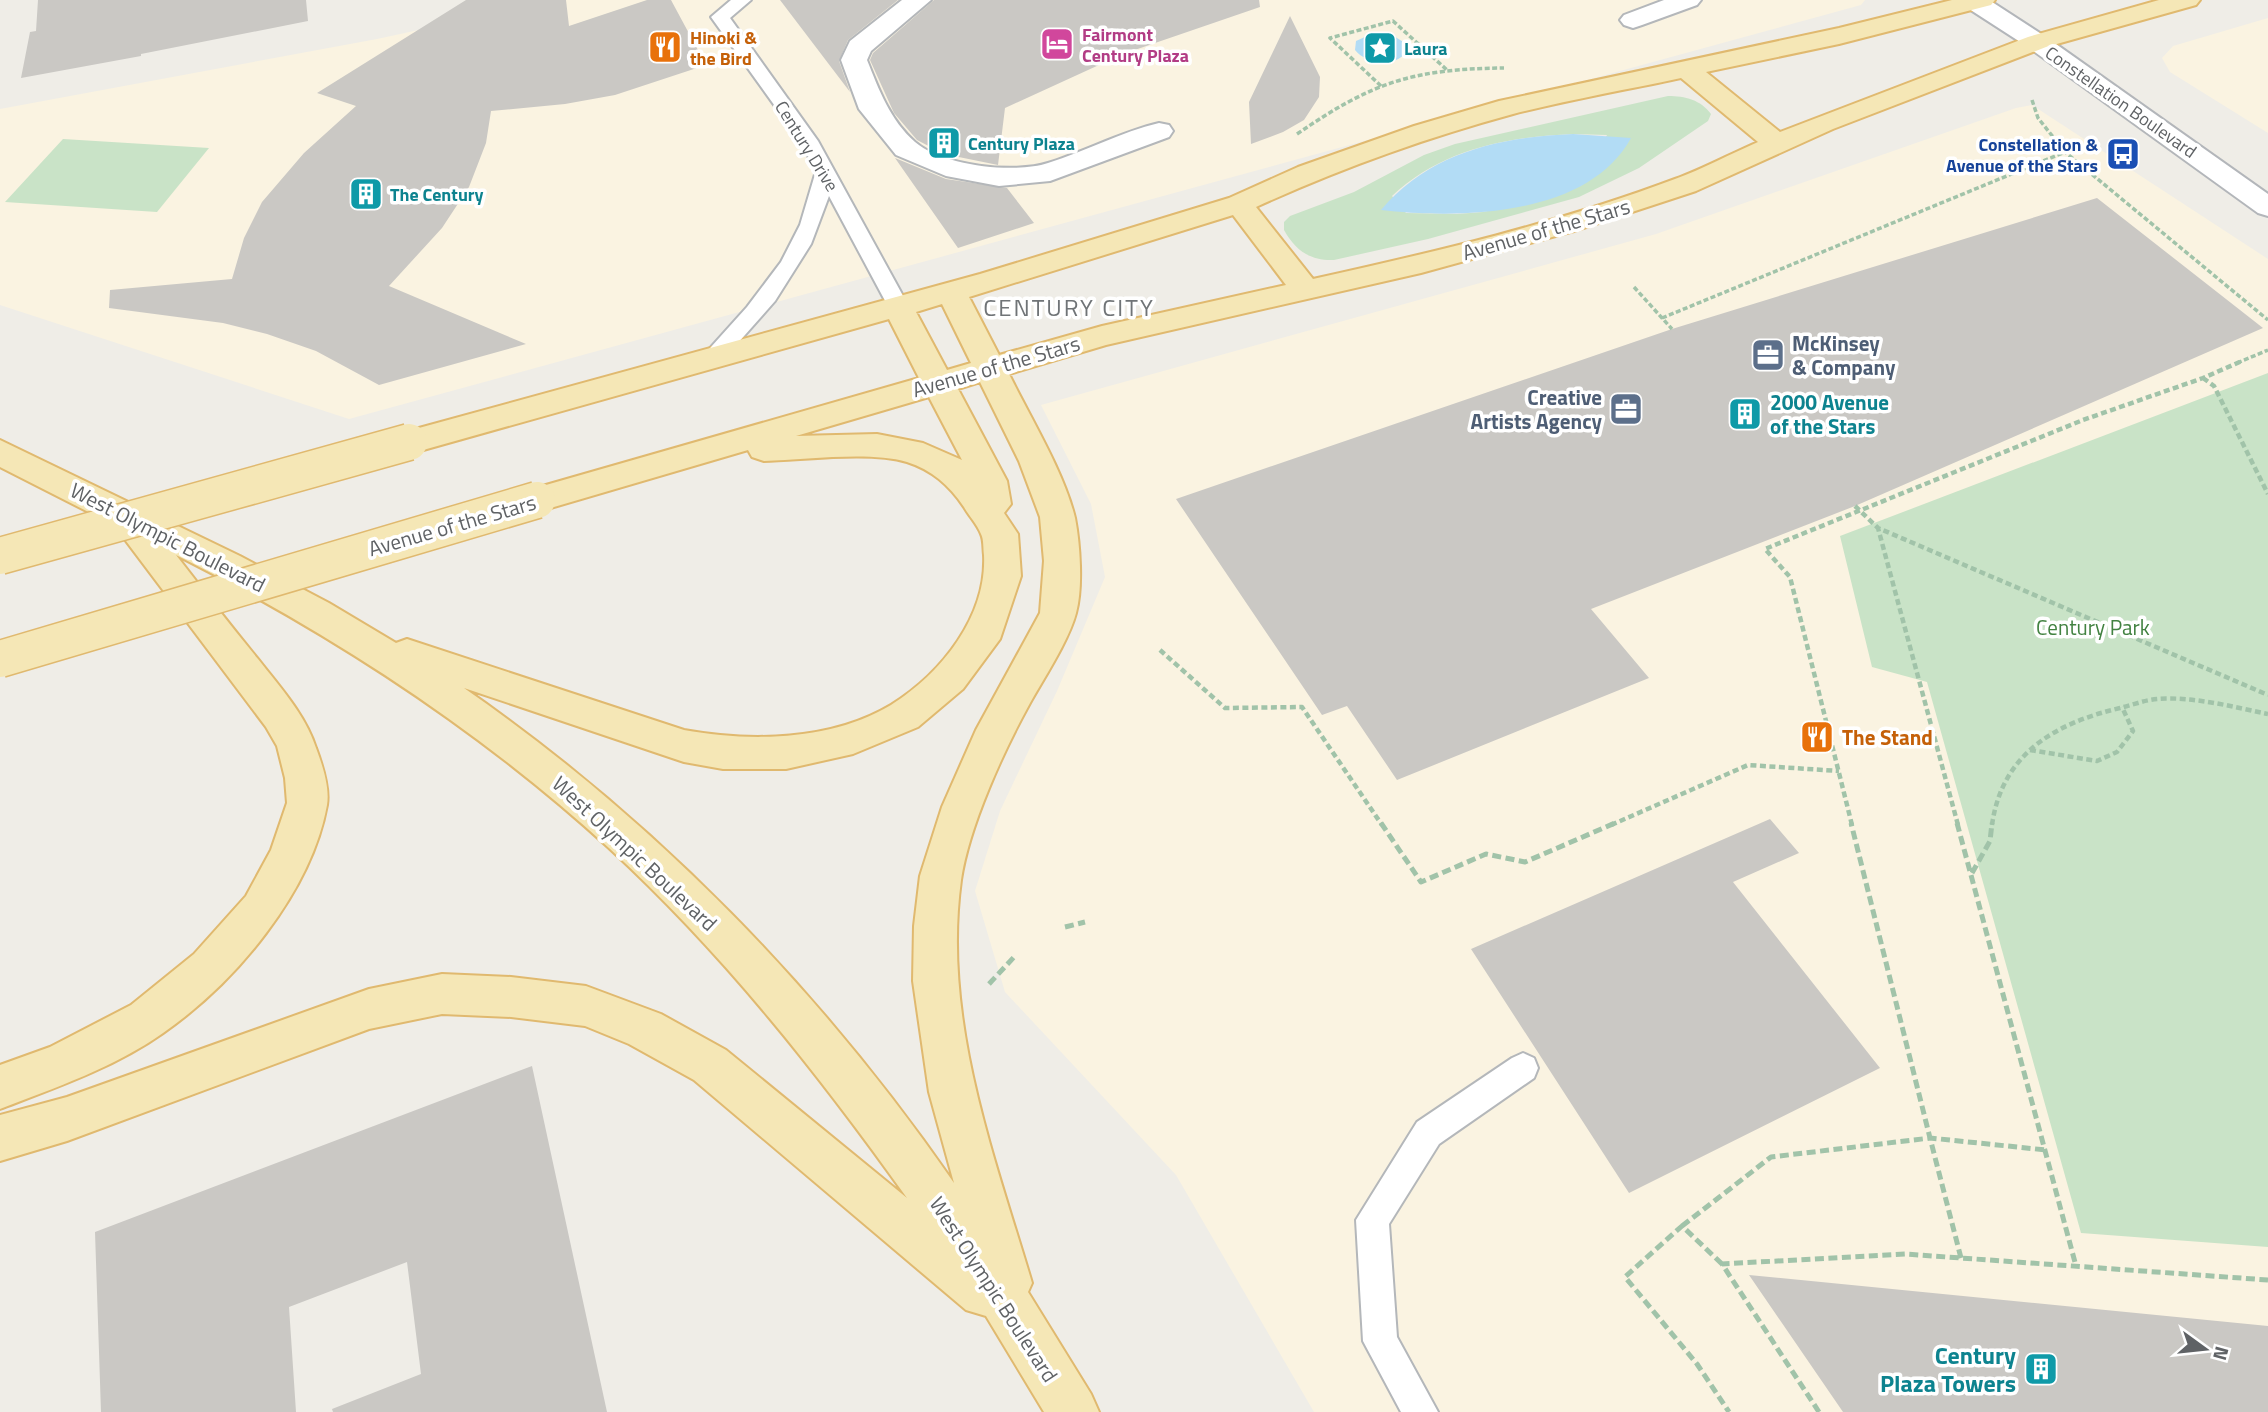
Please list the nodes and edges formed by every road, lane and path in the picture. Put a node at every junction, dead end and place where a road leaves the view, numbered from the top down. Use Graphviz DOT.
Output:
graph roads {
  1 [pos="742,0"];
  2 [pos="918,0"];
  3 [pos="1688,0"];
  4 [pos="2187,0"];
  5 [pos="1976,1"];
  6 [pos="1633,20"];
  7 [pos="2038,43"];
  8 [pos="1509,68"];
  9 [pos="1686,69"];
  10 [pos="1448,71"];
  11 [pos="1381,86"];
  12 [pos="2032,100"];
  13 [pos="1158,131"];
  14 [pos="1293,140"];
  15 [pos="1777,144"];
  16 [pos="2065,152"];
  17 [pos="825,172"];
  18 [pos="1239,204"];
  19 [pos="2268,207"];
  20 [pos="1634,287"];
  21 [pos="1305,289"];
  22 [pos="951,291"];
  23 [pos="897,305"];
  24 [pos="1662,318"];
  25 [pos="2268,320"];
  26 [pos="1672,329"];
  27 [pos="2268,350"];
  28 [pos="713,357"];
  29 [pos="990,368"];
  30 [pos="2203,377"];
  31 [pos="938,383"];
  32 [pos="0,452"];
  33 [pos="699,452"];
  34 [pos="2268,494"];
  35 [pos="1855,506"];
  36 [pos="1861,510"];
  37 [pos="125,516"];
  38 [pos="1878,528"];
  39 [pos="1000,534"];
  40 [pos="0,556"];
  41 [pos="359,638"];
  42 [pos="1160,650"];
  43 [pos="0,659"];
  44 [pos="2268,695"];
  45 [pos="2122,708"];
  46 [pos="2268,714"];
  47 [pos="2030,750"];
  48 [pos="1839,771"];
  49 [pos="1972,873"];
  50 [pos="1085,922"];
  51 [pos="1065,927"];
  52 [pos="1014,957"];
  53 [pos="981,993"];
  54 [pos="1522,1068"];
  55 [pos="0,1087"];
  56 [pos="0,1138"];
  57 [pos="1930,1138"];
  58 [pos="2046,1150"];
  59 [pos="1682,1226"];
  60 [pos="1961,1258"];
  61 [pos="1722,1264"];
  62 [pos="2076,1266"];
  63 [pos="2268,1280"];
  64 [pos="1017,1319"];
  65 [pos="1073,1412"];
  66 [pos="1420,1412"];
  67 [pos="1729,1412"];
  68 [pos="1819,1412"];
  1 -- 17 [label="lane, Century Drive"];
  2 -- 13 [label="street"];
  3 -- 6 [label="street"];
  4 -- 7 [label="main road, Avenue of the Stars"];
  5 -- 7 [label="street, Constellation Boulevard"];
  5 -- 9 [label="main road"];
  7 -- 15 [label="main road, Avenue of the Stars"];
  7 -- 19 [label="street, Constellation Boulevard"];
  8 -- 10 [label="path"];
  9 -- 15 [label="main road"];
  9 -- 18 [label="main road"];
  10 -- 11 [label="path"];
  10 -- 11 [label="path"];
  11 -- 14 [label="path"];
  12 -- 16 [label="path"];
  15 -- 21 [label="main road, Avenue of the Stars"];
  16 -- 24 [label="path"];
  16 -- 25 [label="path"];
  17 -- 23 [label="lane, Century Drive"];
  17 -- 28 [label="lane"];
  18 -- 21 [label="main road"];
  18 -- 22 [label="main road"];
  20 -- 24 [label="path"];
  21 -- 29 [label="main road, Avenue of the Stars"];
  22 -- 23 [label="main road"];
  22 -- 29 [label="main road"];
  23 -- 28 [label="main road"];
  23 -- 31 [label="main road"];
  24 -- 26 [label="path"];
  27 -- 30 [label="path"];
  28 -- 40 [label="main road, bridge"];
  29 -- 31 [label="main road, Avenue of the Stars"];
  29 -- 64 [label="main road"];
  30 -- 34 [label="path"];
  30 -- 36 [label="path"];
  31 -- 33 [label="main road, Avenue of the Stars"];
  31 -- 39 [label="main road"];
  32 -- 37 [label="main road, West Olympic Boulevard"];
  33 -- 39 [label="main road"];
  33 -- 43 [label="main road, Avenue of the Stars, bridge"];
  35 -- 36 [label="path"];
  36 -- 38 [label="path"];
  36 -- 48 [label="path"];
  37 -- 41 [label="main road, West Olympic Boulevard"];
  37 -- 55 [label="main road"];
  38 -- 44 [label="path"];
  38 -- 49 [label="path"];
  39 -- 41 [label="main road"];
  41 -- 64 [label="main road, West Olympic Boulevard"];
  42 -- 48 [label="path"];
  45 -- 46 [label="path"];
  45 -- 47 [label="path"];
  45 -- 47 [label="path"];
  47 -- 49 [label="path"];
  48 -- 57 [label="path"];
  49 -- 58 [label="path"];
  50 -- 51 [label="path"];
  52 -- 53 [label="path"];
  54 -- 66 [label="lane"];
  56 -- 64 [label="main road"];
  57 -- 58 [label="path"];
  57 -- 59 [label="path"];
  57 -- 60 [label="path"];
  58 -- 62 [label="path"];
  59 -- 61 [label="path"];
  59 -- 67 [label="path"];
  60 -- 61 [label="path"];
  60 -- 62 [label="path"];
  61 -- 68 [label="path"];
  62 -- 63 [label="path"];
  64 -- 65 [label="main road, West Olympic Boulevard"];
}
